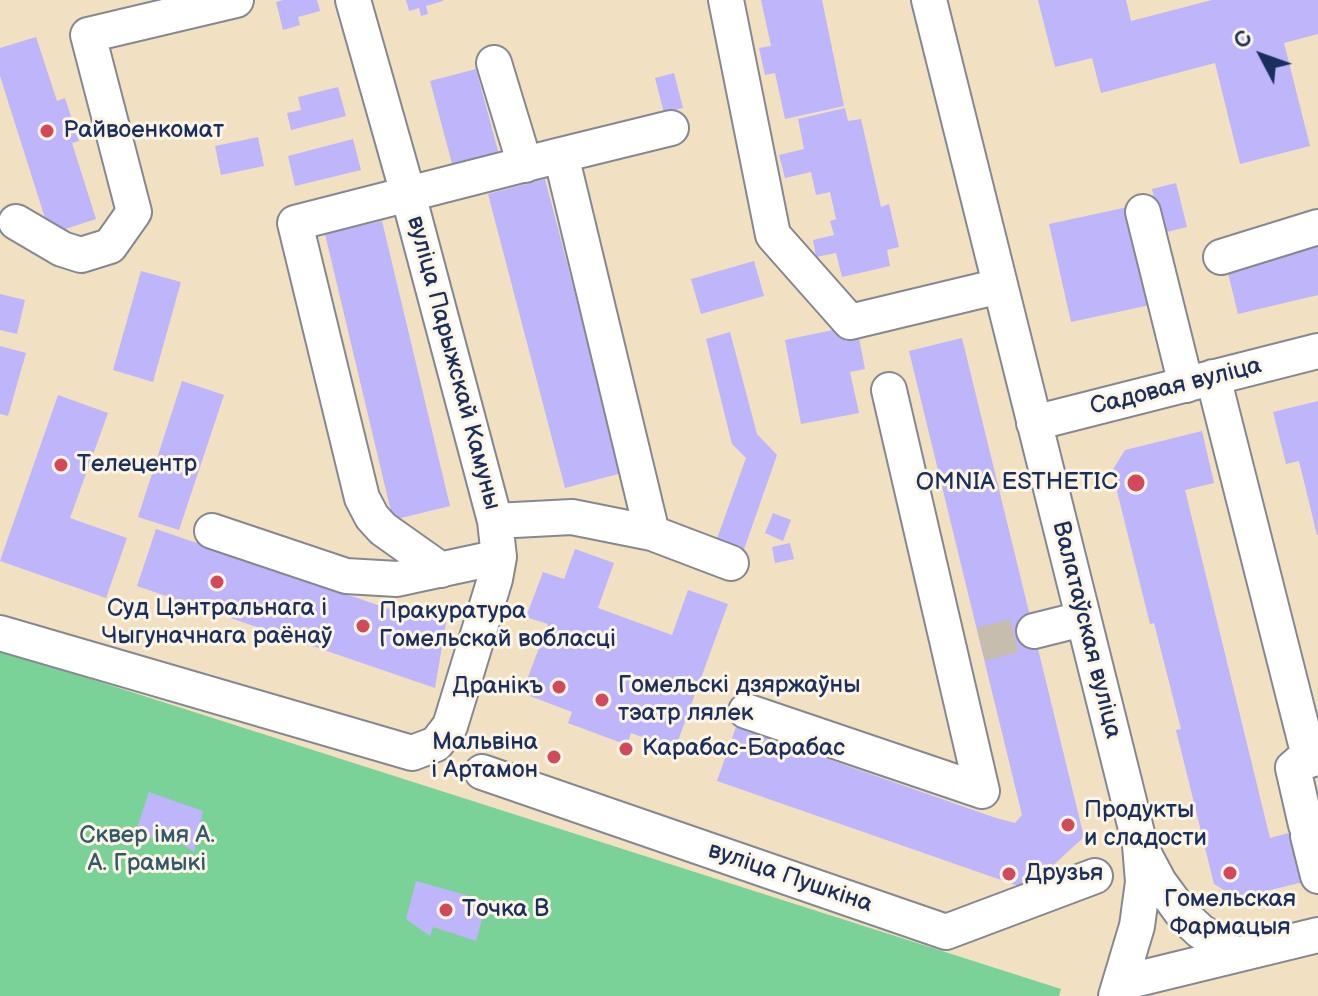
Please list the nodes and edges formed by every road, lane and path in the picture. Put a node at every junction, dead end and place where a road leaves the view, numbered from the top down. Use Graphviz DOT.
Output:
graph roads {
  1 [pos="236,0"];
  2 [pos="353,0"];
  3 [pos="726,0"];
  4 [pos="929,0"];
  5 [pos="494,63"];
  6 [pos="671,128"];
  7 [pos="561,155"];
  8 [pos="525,165"];
  9 [pos="408,194"];
  10 [pos="1143,212"];
  11 [pos="16,222"];
  12 [pos="1318,227"];
  13 [pos="1221,257"];
  14 [pos="1000,286"];
  15 [pos="1318,351"];
  16 [pos="1200,381"];
  17 [pos="889,390"];
  18 [pos="1034,423"];
  19 [pos="495,521"];
  20 [pos="212,531"];
  21 [pos="652,533"];
  22 [pos="499,557"];
  23 [pos="731,563"];
  24 [pos="441,570"];
  25 [pos="1082,619"];
  26 [pos="1034,631"];
  27 [pos="0,633"];
  28 [pos="746,711"];
  29 [pos="1314,759"];
  30 [pos="482,772"];
  31 [pos="1140,845"];
  32 [pos="1095,876"];
  33 [pos="1318,876"];
  34 [pos="1318,935"];
  35 [pos="1235,955"];
  36 [pos="1119,989"];
  1 -- 11 [label="street"];
  2 -- 9 [label="street, вуліца Парыжскай Камуны"];
  3 -- 14 [label="street"];
  4 -- 14 [label="street, Валатаўская вуліца"];
  5 -- 8 [label="street"];
  6 -- 7 [label="street"];
  7 -- 8 [label="street"];
  7 -- 21 [label="street"];
  8 -- 9 [label="street"];
  9 -- 19 [label="street, вуліца Парыжскай Камуны"];
  9 -- 24 [label="street"];
  10 -- 16 [label="street"];
  12 -- 13 [label="street"];
  14 -- 18 [label="street, Валатаўская вуліца"];
  15 -- 16 [label="street, Садовая вуліца"];
  16 -- 18 [label="street, Садовая вуліца"];
  16 -- 29 [label="street"];
  17 -- 28 [label="street"];
  18 -- 25 [label="street, Валатаўская вуліца"];
  19 -- 21 [label="street"];
  19 -- 22 [label="street, вуліца Парыжскай Камуны"];
  20 -- 24 [label="street"];
  21 -- 23 [label="street"];
  22 -- 24 [label="street"];
  22 -- 27 [label="street, вуліца Парыжскай Камуны"];
  25 -- 26 [label="street"];
  25 -- 31 [label="street, Валатаўская вуліца"];
  29 -- 33 [label="street"];
  30 -- 32 [label="street, вуліца Пушкіна"];
  31 -- 35 [label="street"];
  31 -- 36 [label="street, Валатаўская вуліца"];
  34 -- 35 [label="street"];
  35 -- 36 [label="street"];
}
